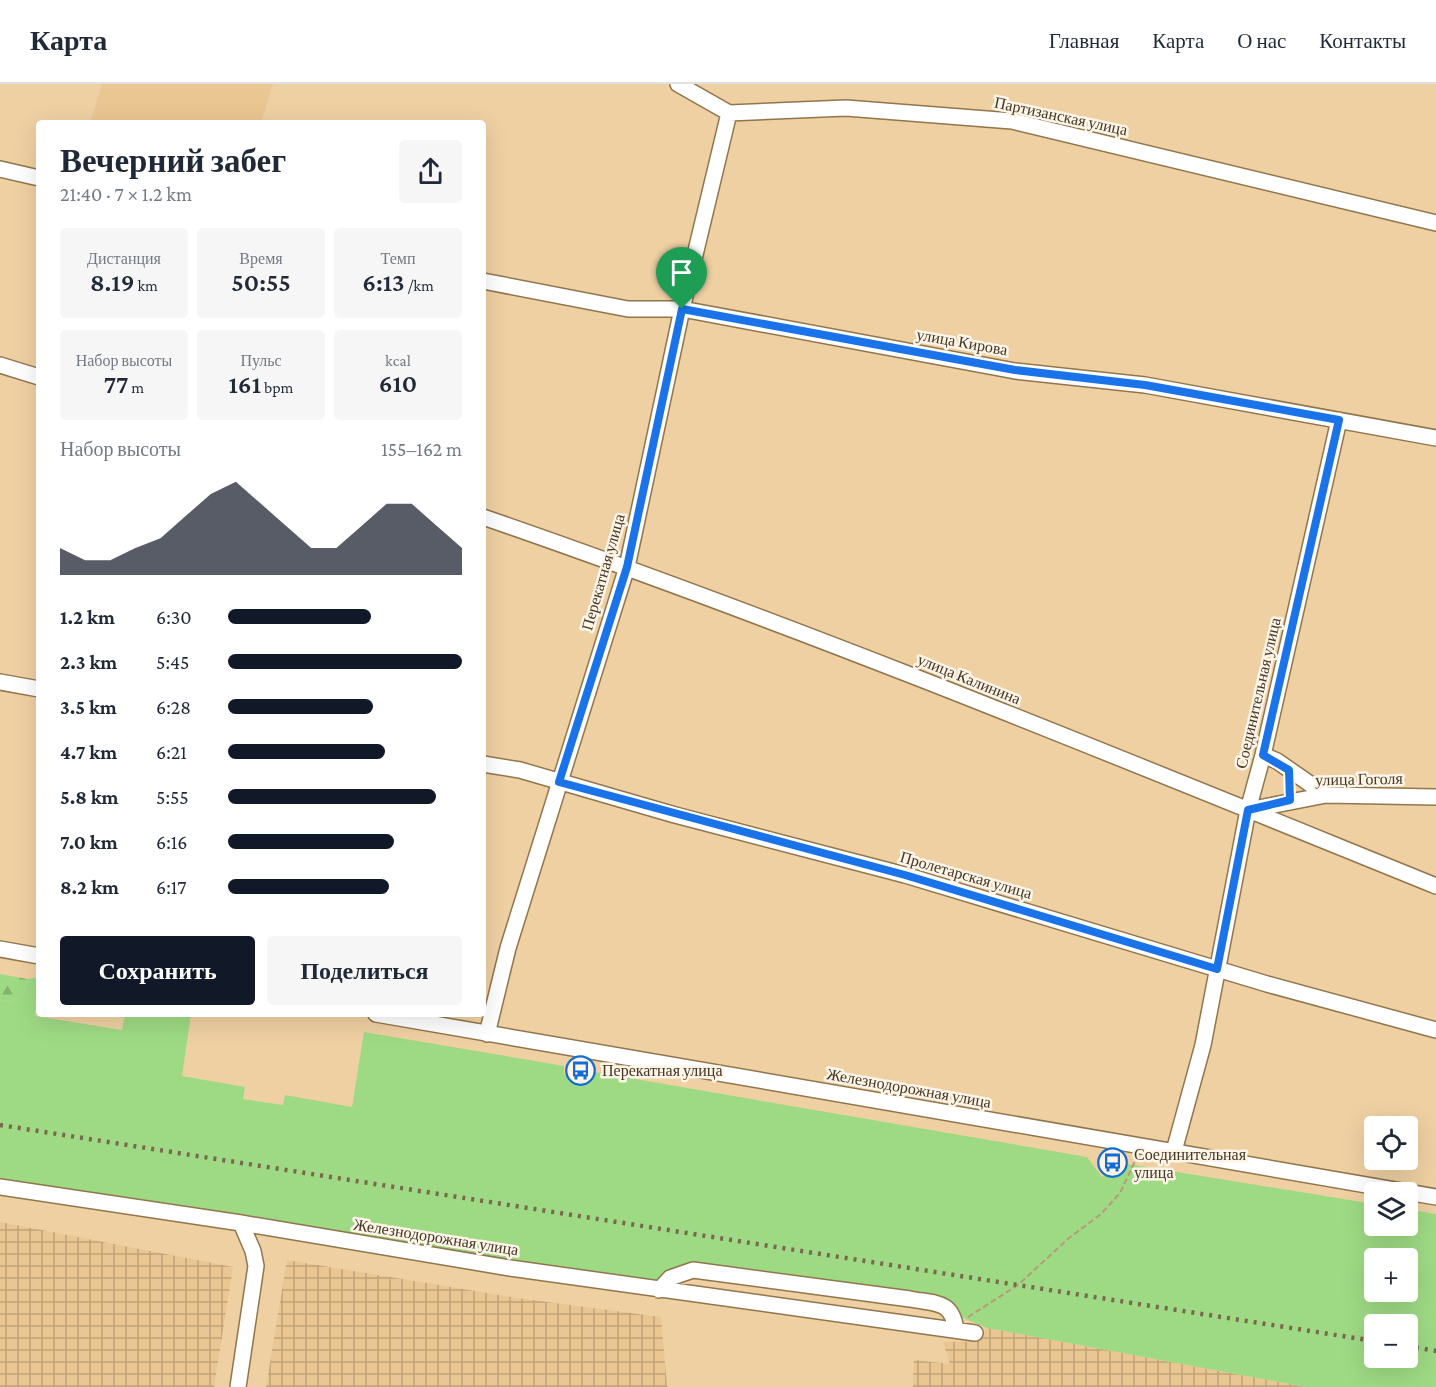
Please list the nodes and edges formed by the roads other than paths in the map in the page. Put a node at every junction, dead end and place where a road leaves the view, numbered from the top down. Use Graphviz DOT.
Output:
graph roads {
  1 [pos="678,84"];
  2 [pos="729,113"];
  3 [pos="0,169"];
  4 [pos="36,177"];
  5 [pos="1436,223"];
  6 [pos="486,282"];
  7 [pos="682,309"];
  8 [pos="0,365"];
  9 [pos="36,376"];
  10 [pos="1339,420"];
  11 [pos="1436,438"];
  12 [pos="486,518"];
  13 [pos="627,567"];
  14 [pos="0,682"];
  15 [pos="36,688"];
  16 [pos="1263,755"];
  17 [pos="486,764"];
  18 [pos="1289,770"];
  19 [pos="559,782"];
  20 [pos="1326,795"];
  21 [pos="1436,797"];
  22 [pos="1290,800"];
  23 [pos="1248,810"];
  24 [pos="1436,886"];
  25 [pos="0,949"];
  26 [pos="36,955"];
  27 [pos="1217,969"];
  28 [pos="393,1017"];
  29 [pos="1436,1030"];
  30 [pos="487,1034"];
  31 [pos="1174,1151"];
  32 [pos="0,1187"];
  33 [pos="1436,1197"];
  34 [pos="241,1223"];
  35 [pos="774,1281"];
  36 [pos="659,1290"];
  37 [pos="772,1306"];
  38 [pos="956,1327"];
  39 [pos="975,1333"];
  40 [pos="238,1387"];
  1 -- 2 [label="street"];
  2 -- 5 [label="street, Партизанская улица"];
  2 -- 7 [label="street, Перекатная улица"];
  3 -- 4 [label="street"];
  6 -- 7 [label="street, улица Кирова"];
  7 -- 10 [label="street, улица Кирова"];
  7 -- 13 [label="street, Перекатная улица"];
  8 -- 9 [label="street"];
  10 -- 11 [label="street, улица Кирова"];
  10 -- 16 [label="street, Соединительная улица"];
  12 -- 13 [label="street, улица Калинина"];
  13 -- 19 [label="street, Перекатная улица"];
  13 -- 23 [label="street, улица Калинина"];
  14 -- 15 [label="street"];
  16 -- 18 [label="street"];
  16 -- 23 [label="street, Соединительная улица"];
  17 -- 19 [label="street, Пролетарская улица"];
  18 -- 20 [label="street"];
  18 -- 22 [label="street"];
  19 -- 27 [label="street, Пролетарская улица"];
  19 -- 30 [label="street, Перекатная улица"];
  20 -- 21 [label="street, улица Гоголя"];
  20 -- 22 [label="street, улица Гоголя"];
  22 -- 23 [label="street, улица Гоголя"];
  23 -- 24 [label="street, улица Калинина"];
  23 -- 27 [label="street, Соединительная улица"];
  25 -- 26 [label="street"];
  27 -- 29 [label="street, Пролетарская улица"];
  27 -- 31 [label="street, Соединительная улица"];
  28 -- 30 [label="street, Железнодорожная улица"];
  30 -- 31 [label="street, Железнодорожная улица"];
  31 -- 33 [label="street, Железнодорожная улица"];
  32 -- 34 [label="street, Железнодорожная улица"];
  34 -- 36 [label="street, Железнодорожная улица"];
  34 -- 40 [label="street"];
  35 -- 36 [label="street"];
  35 -- 37 [label="street"];
  35 -- 38 [label="street"];
  36 -- 37 [label="street, Железнодорожная улица"];
  37 -- 38 [label="street, Железнодорожная улица"];
  38 -- 39 [label="street, Железнодорожная улица"];
}
